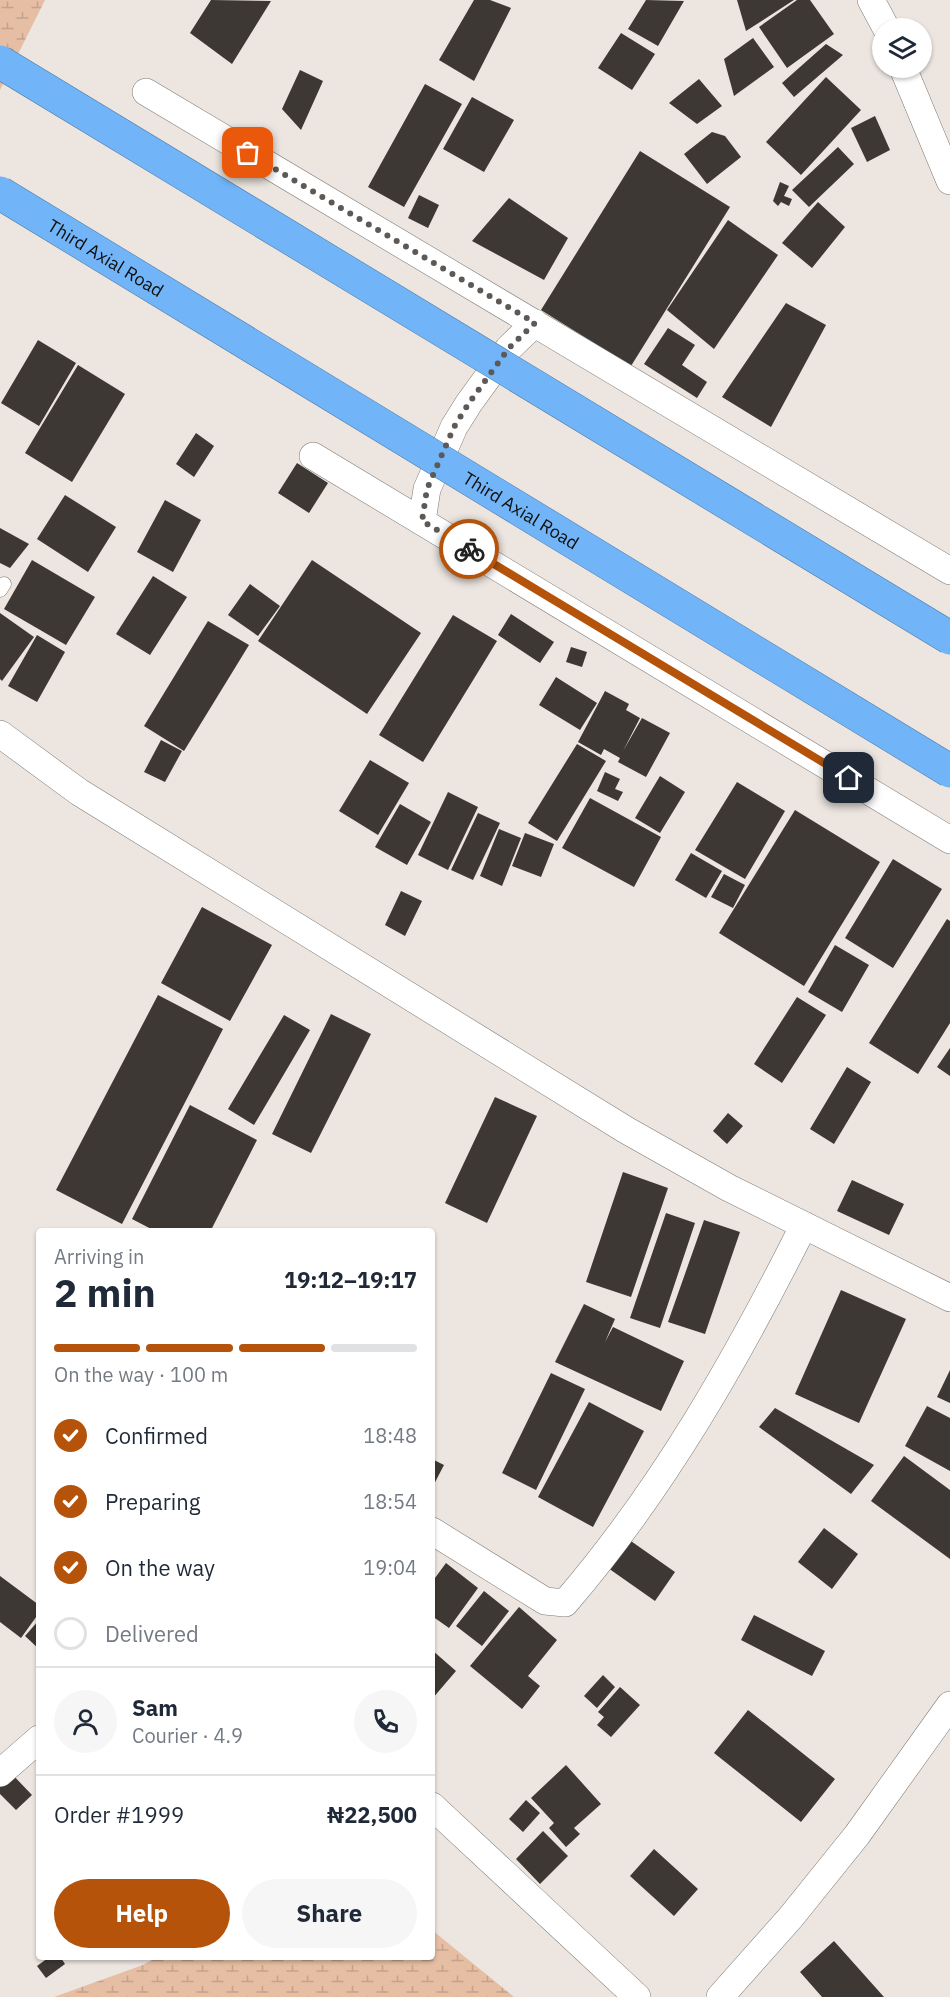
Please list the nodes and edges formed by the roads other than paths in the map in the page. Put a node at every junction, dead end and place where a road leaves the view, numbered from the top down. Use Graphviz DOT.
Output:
graph roads {
  1 [pos="871,0"];
  2 [pos="881,18"];
  3 [pos="0,62"];
  4 [pos="907,78"];
  5 [pos="146,92"];
  6 [pos="950,181"];
  7 [pos="0,193"];
  8 [pos="535,323"];
  9 [pos="313,456"];
  10 [pos="422,521"];
  11 [pos="950,571"];
  12 [pos="950,638"];
  13 [pos="0,734"];
  14 [pos="950,771"];
  15 [pos="950,840"];
  16 [pos="804,1226"];
  17 [pos="950,1298"];
  18 [pos="435,1533"];
  19 [pos="950,1705"];
  20 [pos="36,1742"];
  21 [pos="0,1773"];
  22 [pos="435,1809"];
  23 [pos="637,1997"];
  24 [pos="720,1997"];
  1 -- 2 [label="street"];
  3 -- 12 [label="highway, bridge"];
  4 -- 6 [label="street"];
  5 -- 8 [label="street"];
  7 -- 14 [label="highway, Third Axial Road, bridge"];
  8 -- 10 [label="street"];
  8 -- 11 [label="street"];
  9 -- 10 [label="street"];
  10 -- 15 [label="street"];
  13 -- 16 [label="street"];
  16 -- 17 [label="street"];
  16 -- 18 [label="street"];
  19 -- 24 [label="street"];
  20 -- 21 [label="street"];
  22 -- 23 [label="street"];
}
